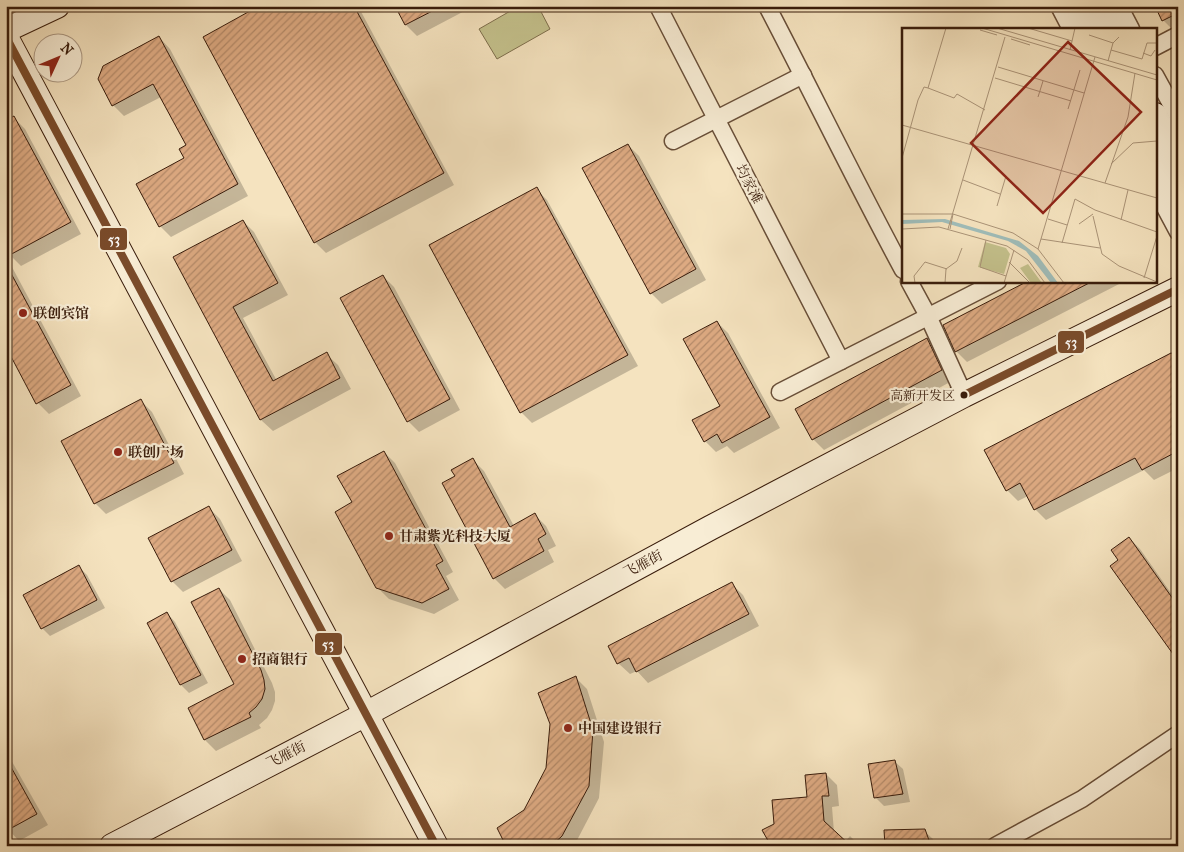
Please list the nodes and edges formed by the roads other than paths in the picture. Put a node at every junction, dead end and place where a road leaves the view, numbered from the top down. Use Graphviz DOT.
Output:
graph roads {
  1 [pos="58,6"];
  2 [pos="658,6"];
  3 [pos="767,6"];
  4 [pos="1059,6"];
  5 [pos="1078,6"];
  6 [pos="1098,6"];
  7 [pos="1119,6"];
  8 [pos="1070,28"];
  9 [pos="1089,28"];
  10 [pos="1109,28"];
  11 [pos="1130,28"];
  12 [pos="6,30"];
  13 [pos="1178,35"];
  14 [pos="6,37"];
  15 [pos="1156,46"];
  16 [pos="803,75"];
  17 [pos="1156,77"];
  18 [pos="1156,117"];
  19 [pos="1178,117"];
  20 [pos="716,119"];
  21 [pos="673,141"];
  22 [pos="1156,154"];
  23 [pos="1178,158"];
  24 [pos="1156,192"];
  25 [pos="1178,195"];
  26 [pos="1178,232"];
  27 [pos="902,268"];
  28 [pos="910,282"];
  29 [pos="996,282"];
  30 [pos="1178,289"];
  31 [pos="928,316"];
  32 [pos="841,361"];
  33 [pos="780,392"];
  34 [pos="964,395"];
  35 [pos="366,714"];
  36 [pos="1178,734"];
  37 [pos="112,846"];
  38 [pos="436,846"];
  39 [pos="995,846"];
  1 -- 12 [label="main road"];
  2 -- 20 [label="street, 均家滩"];
  3 -- 16 [label="street"];
  4 -- 8 [label="street"];
  5 -- 9 [label="main road"];
  6 -- 10 [label="main road"];
  7 -- 11 [label="street"];
  13 -- 15 [label="street"];
  14 -- 35 [label="main road"];
  16 -- 20 [label="street"];
  16 -- 27 [label="street"];
  17 -- 19 [label="street"];
  18 -- 23 [label="main road"];
  20 -- 21 [label="street"];
  20 -- 32 [label="street, 均家滩"];
  22 -- 25 [label="main road"];
  24 -- 26 [label="street"];
  28 -- 31 [label="street"];
  29 -- 31 [label="street"];
  30 -- 34 [label="main road, 飞雁街"];
  31 -- 32 [label="street"];
  31 -- 34 [label="street"];
  32 -- 33 [label="street"];
  34 -- 35 [label="main road, 飞雁街"];
  35 -- 37 [label="main road, 飞雁街"];
  35 -- 38 [label="main road"];
  36 -- 39 [label="street"];
}
